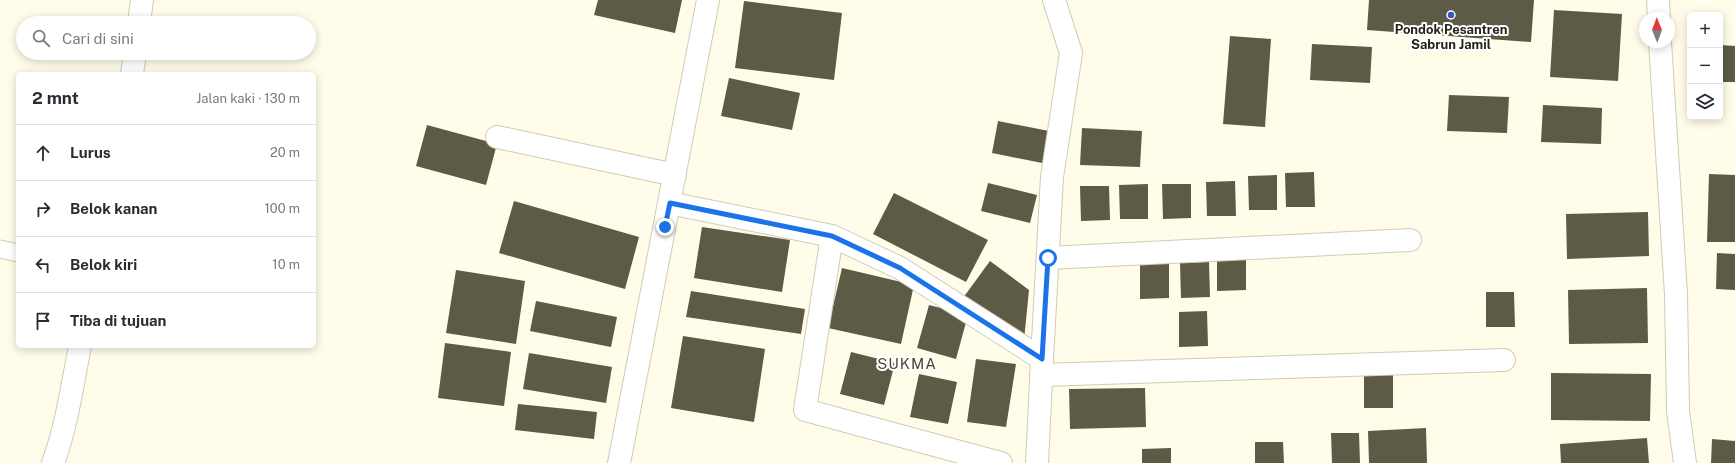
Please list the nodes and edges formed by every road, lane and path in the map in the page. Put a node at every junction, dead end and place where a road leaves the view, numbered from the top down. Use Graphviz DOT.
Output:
graph roads {
  1 [pos="142,0"];
  2 [pos="708,0"];
  3 [pos="1054,0"];
  4 [pos="1658,0"];
  5 [pos="1659,12"];
  6 [pos="140,16"];
  7 [pos="1660,48"];
  8 [pos="134,60"];
  9 [pos="132,72"];
  10 [pos="497,137"];
  11 [pos="675,175"];
  12 [pos="670,203"];
  13 [pos="832,236"];
  14 [pos="1410,240"];
  15 [pos="0,249"];
  16 [pos="16,253"];
  17 [pos="1048,258"];
  18 [pos="80,348"];
  19 [pos="1504,360"];
  20 [pos="1041,367"];
  21 [pos="52,463"];
  22 [pos="619,463"];
  23 [pos="1001,463"];
  24 [pos="1038,463"];
  25 [pos="1686,463"];
  1 -- 6 [label="street"];
  2 -- 11 [label="street"];
  3 -- 17 [label="street"];
  4 -- 5 [label="street"];
  7 -- 25 [label="street"];
  8 -- 9 [label="street"];
  10 -- 11 [label="street"];
  11 -- 12 [label="street"];
  12 -- 13 [label="street"];
  12 -- 22 [label="street"];
  13 -- 20 [label="street"];
  13 -- 23 [label="street"];
  14 -- 17 [label="street"];
  15 -- 16 [label="lane"];
  17 -- 20 [label="street"];
  18 -- 21 [label="street"];
  19 -- 20 [label="street"];
  20 -- 24 [label="street"];
}
